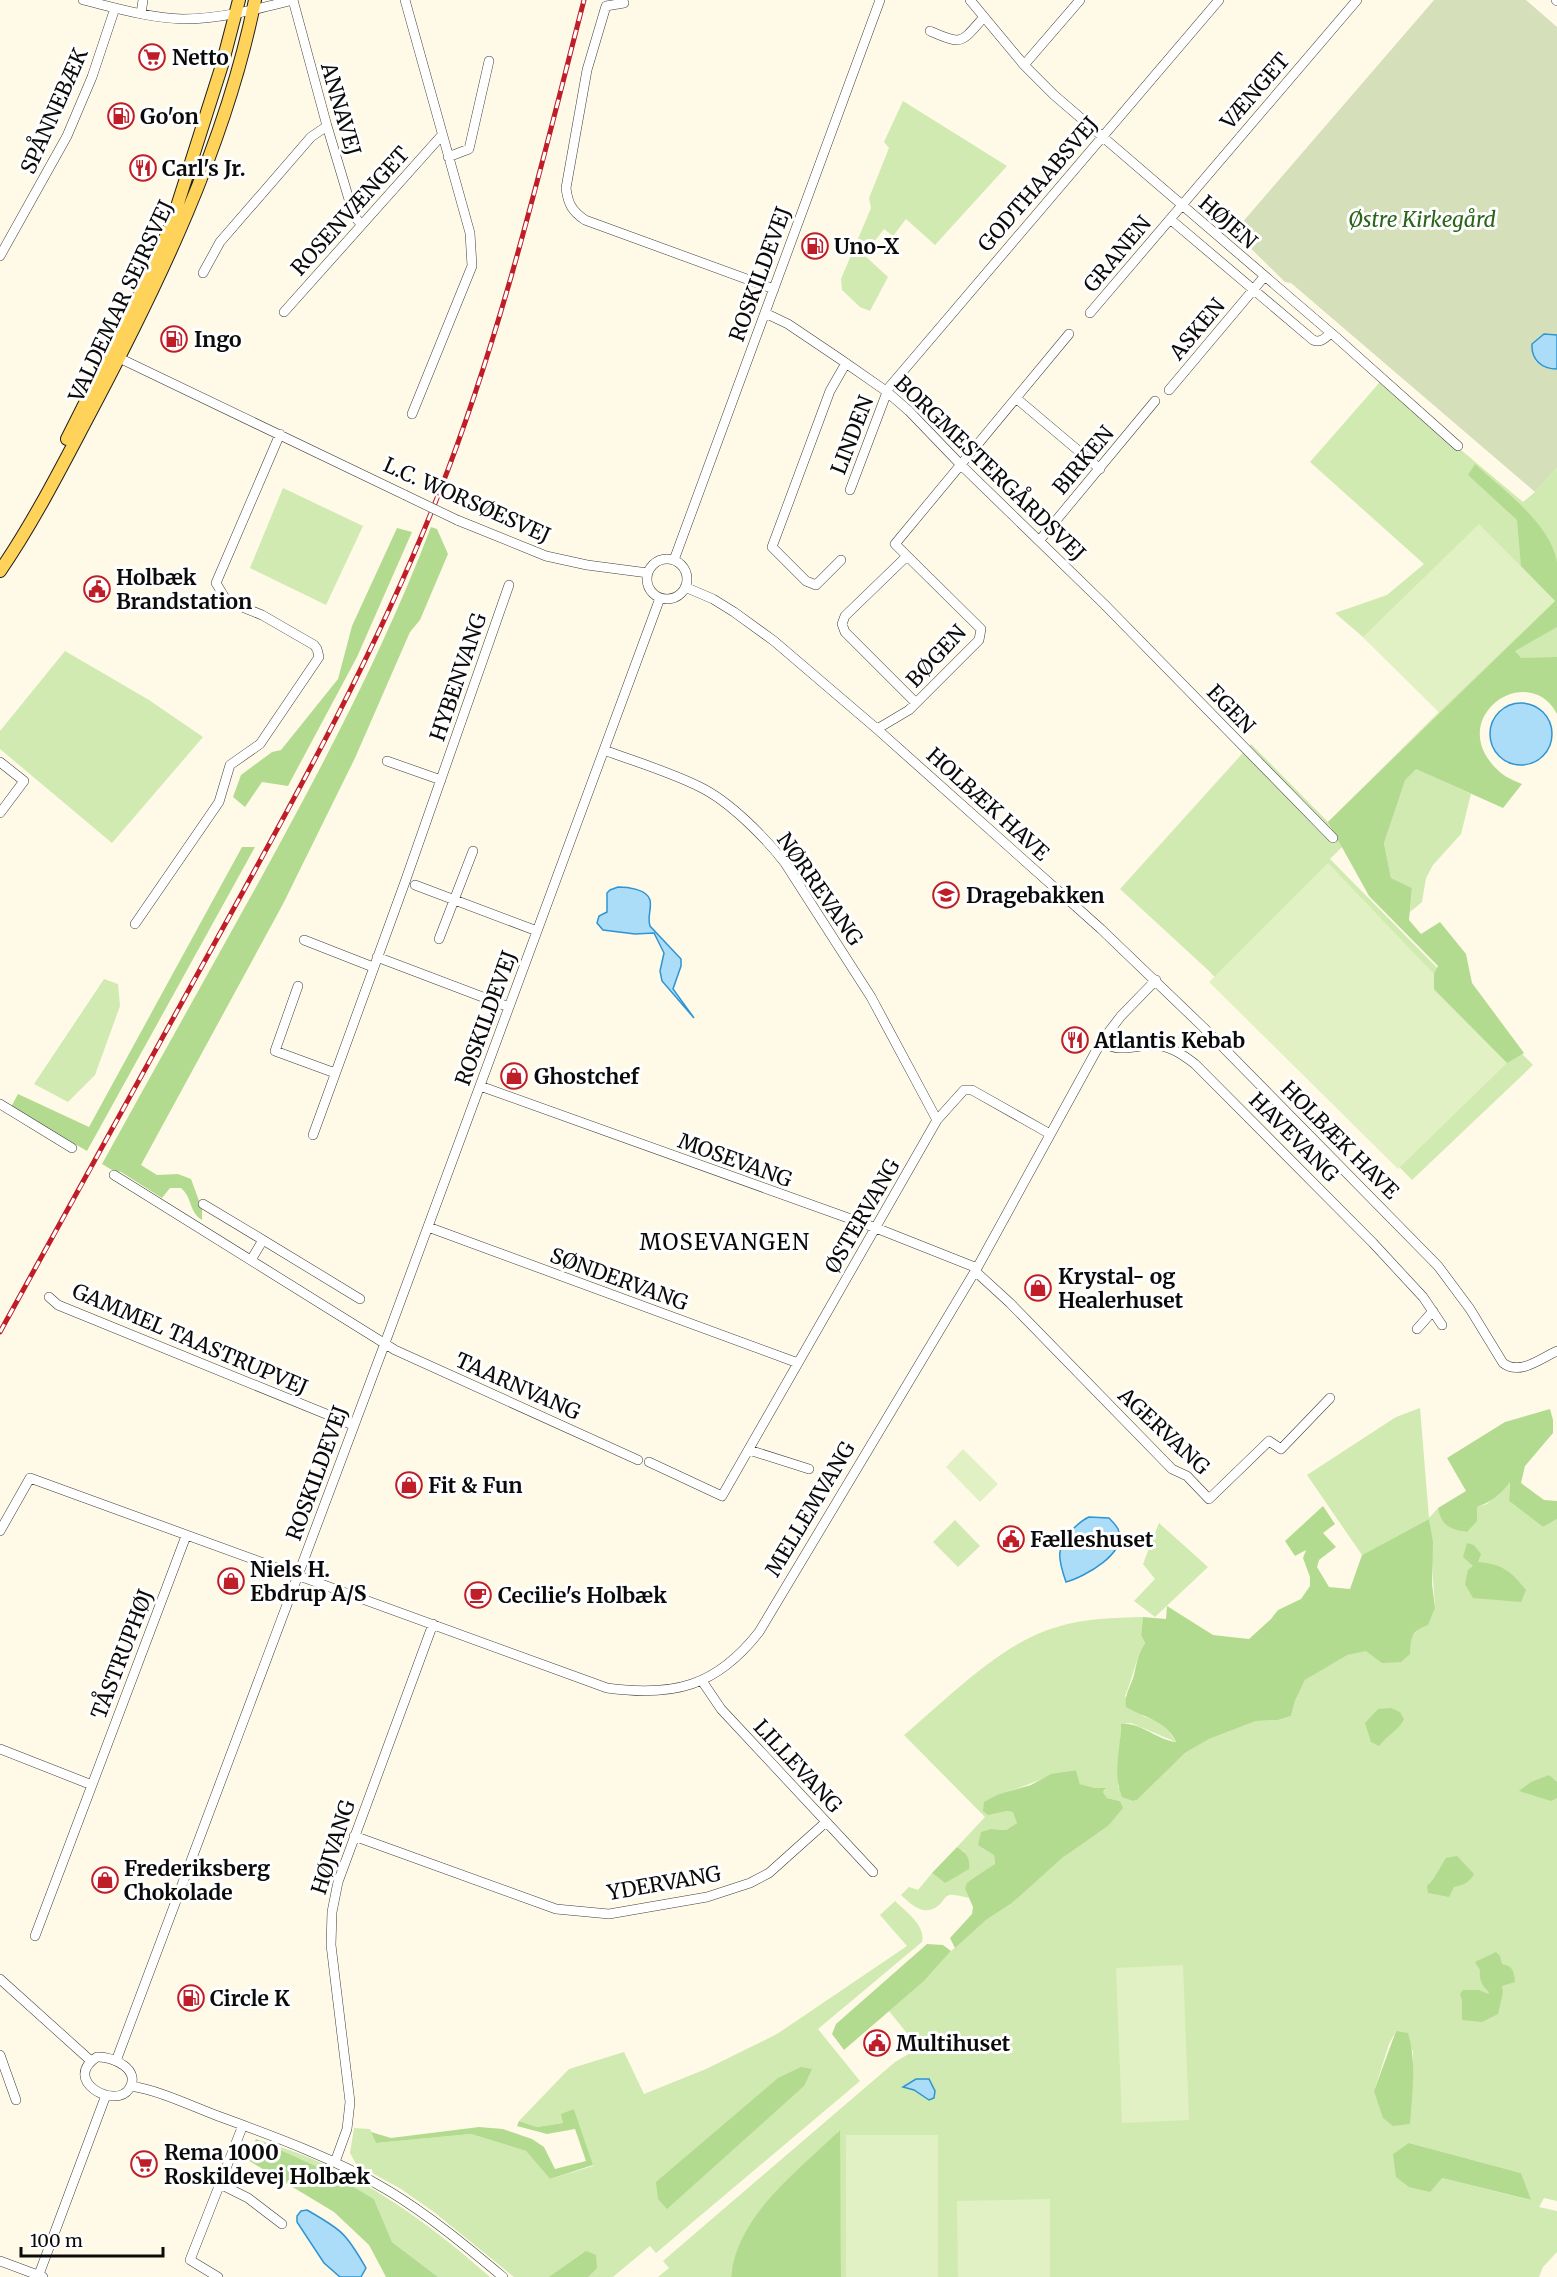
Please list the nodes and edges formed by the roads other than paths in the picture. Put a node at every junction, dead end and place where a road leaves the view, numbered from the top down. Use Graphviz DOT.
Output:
graph roads {
  1 [pos="83,0"];
  2 [pos="143,0"];
  3 [pos="239,0"];
  4 [pos="293,0"];
  5 [pos="405,0"];
  6 [pos="880,0"];
  7 [pos="970,0"];
  8 [pos="1080,0"];
  9 [pos="1219,0"];
  10 [pos="1357,0"];
  11 [pos="624,3"];
  12 [pos="254,5"];
  13 [pos="115,8"];
  14 [pos="141,14"];
  15 [pos="236,14"];
  16 [pos="984,17"];
  17 [pos="930,31"];
  18 [pos="489,61"];
  19 [pos="1024,65"];
  20 [pos="327,126"];
  21 [pos="442,135"];
  22 [pos="1102,137"];
  23 [pos="448,157"];
  24 [pos="1181,206"];
  25 [pos="1170,219"];
  26 [pos="361,224"];
  27 [pos="0,256"];
  28 [pos="202,273"];
  29 [pos="1264,277"];
  30 [pos="774,288"];
  31 [pos="1252,290"];
  32 [pos="284,312"];
  33 [pos="765,313"];
  34 [pos="1090,313"];
  35 [pos="1069,333"];
  36 [pos="1331,333"];
  37 [pos="115,356"];
  38 [pos="846,363"];
  39 [pos="1169,390"];
  40 [pos="886,392"];
  41 [pos="1016,398"];
  42 [pos="1155,401"];
  43 [pos="412,414"];
  44 [pos="280,434"];
  45 [pos="1458,446"];
  46 [pos="960,464"];
  47 [pos="1100,469"];
  48 [pos="850,489"];
  49 [pos="1039,542"];
  50 [pos="907,556"];
  51 [pos="0,557"];
  52 [pos="674,560"];
  53 [pos="841,560"];
  54 [pos="0,571"];
  55 [pos="648,573"];
  56 [pos="509,585"];
  57 [pos="685,587"];
  58 [pos="660,598"];
  59 [pos="1104,604"];
  60 [pos="916,703"];
  61 [pos="877,729"];
  62 [pos="604,750"];
  63 [pos="387,761"];
  64 [pos="0,762"];
  65 [pos="441,780"];
  66 [pos="0,813"];
  67 [pos="1333,838"];
  68 [pos="473,851"];
  69 [pos="410,884"];
  70 [pos="455,900"];
  71 [pos="135,924"];
  72 [pos="537,931"];
  73 [pos="439,939"];
  74 [pos="304,940"];
  75 [pos="375,962"];
  76 [pos="1156,981"];
  77 [pos="298,986"];
  78 [pos="509,1007"];
  79 [pos="1101,1042"];
  80 [pos="335,1073"];
  81 [pos="480,1086"];
  82 [pos="1,1107"];
  83 [pos="937,1120"];
  84 [pos="1050,1134"];
  85 [pos="313,1135"];
  86 [pos="72,1148"];
  87 [pos="114,1174"];
  88 [pos="203,1204"];
  89 [pos="428,1227"];
  90 [pos="876,1228"];
  91 [pos="263,1240"];
  92 [pos="251,1260"];
  93 [pos="976,1269"];
  94 [pos="48,1297"];
  95 [pos="360,1299"];
  96 [pos="1433,1311"];
  97 [pos="1442,1325"];
  98 [pos="1417,1329"];
  99 [pos="385,1343"];
  100 [pos="1557,1351"];
  101 [pos="798,1363"];
  102 [pos="1330,1398"];
  103 [pos="353,1425"];
  104 [pos="749,1450"];
  105 [pos="638,1461"];
  106 [pos="649,1462"];
  107 [pos="809,1469"];
  108 [pos="0,1531"];
  109 [pos="186,1536"];
  110 [pos="298,1576"];
  111 [pos="433,1624"];
  112 [pos="702,1681"];
  113 [pos="0,1749"];
  114 [pos="92,1785"];
  115 [pos="826,1822"];
  116 [pos="354,1836"];
  117 [pos="873,1872"];
  118 [pos="35,1936"];
  119 [pos="0,1979"];
  120 [pos="0,2055"];
  121 [pos="91,2061"];
  122 [pos="116,2061"];
  123 [pos="131,2086"];
  124 [pos="106,2095"];
  125 [pos="16,2100"];
  126 [pos="243,2125"];
  127 [pos="335,2162"];
  128 [pos="220,2184"];
  129 [pos="282,2224"];
  130 [pos="0,2261"];
  131 [pos="40,2277"];
  132 [pos="218,2277"];
  133 [pos="502,2277"];
  1 -- 13 [label="street"];
  2 -- 14 [label="street"];
  3 -- 15 [label="main road, VALDEMAR SEJRSVEJ"];
  4 -- 12 [label="street"];
  4 -- 20 [label="street, ANNAVEJ"];
  5 -- 21 [label="street"];
  6 -- 30 [label="street, ROSKILDEVEJ"];
  7 -- 16 [label="street, HØJEN"];
  8 -- 19 [label="street"];
  9 -- 22 [label="street, GODTHAABSVEJ"];
  10 -- 24 [label="street, VÆNGET"];
  11 -- 30 [label="street"];
  12 -- 15 [label="street"];
  12 -- 37 [label="main road, VALDEMAR SEJRSVEJ"];
  13 -- 14 [label="street"];
  13 -- 27 [label="street, SPÅNNEBÆK"];
  14 -- 15 [label="street"];
  15 -- 37 [label="main road, VALDEMAR SEJRSVEJ"];
  16 -- 17 [label="street"];
  16 -- 19 [label="street, HØJEN"];
  18 -- 23 [label="street"];
  19 -- 22 [label="street, HØJEN"];
  20 -- 26 [label="street, ANNAVEJ"];
  20 -- 28 [label="street"];
  21 -- 23 [label="street"];
  21 -- 26 [label="street, ROSENVÆNGET"];
  22 -- 24 [label="street, HØJEN"];
  22 -- 40 [label="street, GODTHAABSVEJ"];
  23 -- 43 [label="street"];
  24 -- 25 [label="street, GRANEN"];
  24 -- 29 [label="street, HØJEN"];
  25 -- 31 [label="street, GRANEN"];
  25 -- 34 [label="street, GRANEN"];
  26 -- 32 [label="street, ROSENVÆNGET"];
  29 -- 31 [label="street, ASKEN"];
  29 -- 36 [label="street, HØJEN"];
  30 -- 33 [label="street, ROSKILDEVEJ"];
  31 -- 36 [label="street, ASKEN"];
  31 -- 39 [label="street, ASKEN"];
  33 -- 38 [label="street, BORGMESTERGÅRDSVEJ"];
  33 -- 52 [label="street, ROSKILDEVEJ"];
  35 -- 41 [label="street"];
  36 -- 45 [label="street, HØJEN"];
  37 -- 44 [label="street, L.C. WORSØESVEJ"];
  37 -- 51 [label="main road, VALDEMAR SEJRSVEJ"];
  37 -- 54 [label="main road, VALDEMAR SEJRSVEJ"];
  38 -- 40 [label="street, BORGMESTERGÅRDSVEJ"];
  38 -- 53 [label="street"];
  40 -- 46 [label="street, BORGMESTERGÅRDSVEJ"];
  40 -- 48 [label="street, LINDEN"];
  41 -- 46 [label="street"];
  41 -- 47 [label="street"];
  42 -- 47 [label="street, BIRKEN"];
  44 -- 55 [label="street, L.C. WORSØESVEJ, bridge"];
  44 -- 71 [label="street"];
  46 -- 49 [label="street, BORGMESTERGÅRDSVEJ"];
  46 -- 50 [label="street"];
  47 -- 49 [label="street, BIRKEN"];
  49 -- 59 [label="street, BORGMESTERGÅRDSVEJ"];
  50 -- 60 [label="street, BØGEN"];
  50 -- 60 [label="street, BØGEN"];
  52 -- 55 [label="street"];
  52 -- 57 [label="street"];
  55 -- 58 [label="street"];
  56 -- 65 [label="street, HYBENVANG"];
  57 -- 58 [label="street"];
  57 -- 61 [label="street, HOLBÆK HAVE"];
  58 -- 62 [label="street, ROSKILDEVEJ"];
  59 -- 67 [label="street, EGEN"];
  60 -- 61 [label="street, BØGEN"];
  61 -- 76 [label="street, HOLBÆK HAVE"];
  62 -- 72 [label="street, ROSKILDEVEJ"];
  62 -- 83 [label="street, NØRREVANG"];
  63 -- 65 [label="street"];
  64 -- 66 [label="street"];
  65 -- 69 [label="street, HYBENVANG"];
  68 -- 70 [label="street"];
  69 -- 70 [label="street, ROSKILDEVEJ"];
  69 -- 75 [label="street, HYBENVANG"];
  70 -- 72 [label="street, ROSKILDEVEJ"];
  70 -- 73 [label="street"];
  72 -- 78 [label="street, ROSKILDEVEJ"];
  74 -- 75 [label="street"];
  75 -- 78 [label="street"];
  75 -- 80 [label="street, HYBENVANG"];
  76 -- 79 [label="street, MELLEMVANG"];
  76 -- 100 [label="street, HOLBÆK HAVE"];
  77 -- 80 [label="street"];
  78 -- 81 [label="street, ROSKILDEVEJ"];
  79 -- 84 [label="street, MELLEMVANG"];
  79 -- 96 [label="street, HAVEVANG"];
  80 -- 85 [label="street, HYBENVANG"];
  81 -- 89 [label="street, ROSKILDEVEJ"];
  81 -- 90 [label="street, MOSEVANG"];
  82 -- 86 [label="street"];
  83 -- 84 [label="street, ØSTERVANG"];
  83 -- 90 [label="street, ØSTERVANG"];
  84 -- 93 [label="street, MELLEMVANG"];
  87 -- 92 [label="street, TAARNVANG"];
  88 -- 91 [label="street"];
  89 -- 99 [label="street, ROSKILDEVEJ"];
  89 -- 101 [label="street, SØNDERVANG"];
  90 -- 93 [label="street, MOSEVANG"];
  90 -- 101 [label="street, ØSTERVANG"];
  91 -- 92 [label="street"];
  91 -- 95 [label="street"];
  92 -- 99 [label="street, TAARNVANG"];
  93 -- 102 [label="street, AGERVANG"];
  93 -- 112 [label="street, MELLEMVANG"];
  94 -- 103 [label="street, GAMMEL TAASTRUPVEJ"];
  96 -- 97 [label="street, HAVEVANG"];
  96 -- 98 [label="street"];
  99 -- 103 [label="street, ROSKILDEVEJ"];
  99 -- 105 [label="street, TAARNVANG"];
  101 -- 104 [label="street, ØSTERVANG"];
  103 -- 110 [label="street, ROSKILDEVEJ"];
  104 -- 106 [label="street, ØSTERVANG"];
  104 -- 107 [label="street"];
  108 -- 109 [label="street"];
  109 -- 110 [label="street"];
  109 -- 114 [label="street, TÅSTRUPHØJ"];
  110 -- 111 [label="street, MELLEMVANG"];
  110 -- 122 [label="street, ROSKILDEVEJ"];
  111 -- 112 [label="street, MELLEMVANG"];
  111 -- 116 [label="street, HØJVANG"];
  112 -- 115 [label="street, LILLEVANG"];
  113 -- 114 [label="street"];
  114 -- 118 [label="street, TÅSTRUPHØJ"];
  115 -- 116 [label="street, YDERVANG"];
  115 -- 117 [label="street, LILLEVANG"];
  116 -- 127 [label="street, HØJVANG"];
  119 -- 121 [label="street"];
  120 -- 125 [label="street"];
  121 -- 122 [label="street"];
  121 -- 124 [label="street"];
  122 -- 123 [label="street"];
  123 -- 124 [label="street"];
  123 -- 126 [label="street"];
  124 -- 131 [label="street"];
  126 -- 127 [label="street"];
  126 -- 128 [label="street"];
  127 -- 133 [label="street"];
  128 -- 129 [label="street"];
  128 -- 132 [label="street"];
  130 -- 131 [label="street"];
}
